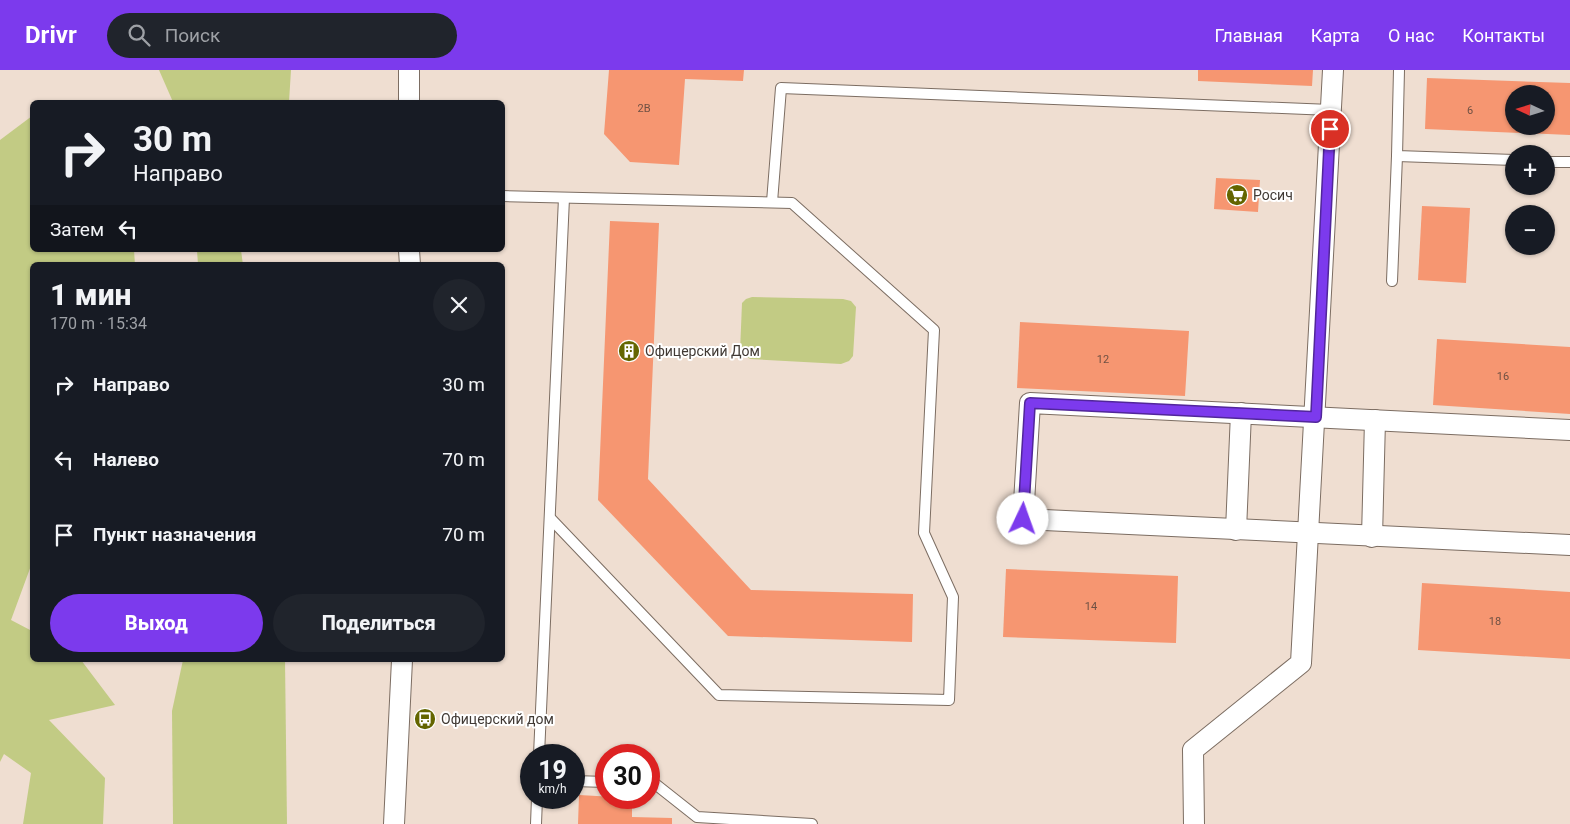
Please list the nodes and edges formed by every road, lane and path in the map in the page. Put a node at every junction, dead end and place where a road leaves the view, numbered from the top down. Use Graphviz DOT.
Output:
graph roads {
  1 [pos="409,70"];
  2 [pos="1333,70"];
  3 [pos="1399,70"];
  4 [pos="409,100"];
  5 [pos="1331,110"];
  6 [pos="1397,156"];
  7 [pos="1505,160"];
  8 [pos="1555,162"];
  9 [pos="1570,162"];
  10 [pos="505,196"];
  11 [pos="564,198"];
  12 [pos="772,202"];
  13 [pos="1392,281"];
  14 [pos="1242,413"];
  15 [pos="1316,417"];
  16 [pos="1375,420"];
  17 [pos="1570,430"];
  18 [pos="551,519"];
  19 [pos="1236,530"];
  20 [pos="1309,534"];
  21 [pos="1372,537"];
  22 [pos="1570,544"];
  23 [pos="402,662"];
  24 [pos="540,744"];
  25 [pos="660,788"];
  26 [pos="537,809"];
  27 [pos="394,824"];
  28 [pos="536,824"];
  29 [pos="812,824"];
  30 [pos="1194,824"];
  1 -- 4 [label="street"];
  2 -- 5 [label="street"];
  3 -- 6 [label="lane"];
  5 -- 12 [label="lane"];
  5 -- 15 [label="street"];
  6 -- 7 [label="lane"];
  6 -- 13 [label="lane"];
  8 -- 9 [label="lane"];
  10 -- 11 [label="lane"];
  11 -- 12 [label="lane"];
  11 -- 18 [label="lane"];
  12 -- 18 [label="lane"];
  14 -- 15 [label="street"];
  14 -- 19 [label="street"];
  14 -- 19 [label="street"];
  15 -- 16 [label="street"];
  15 -- 20 [label="street"];
  16 -- 17 [label="street"];
  16 -- 21 [label="street"];
  18 -- 24 [label="lane"];
  19 -- 20 [label="street"];
  20 -- 21 [label="street"];
  20 -- 30 [label="street"];
  21 -- 22 [label="street"];
  23 -- 27 [label="street"];
  25 -- 29 [label="lane"];
  26 -- 28 [label="lane"];
}
